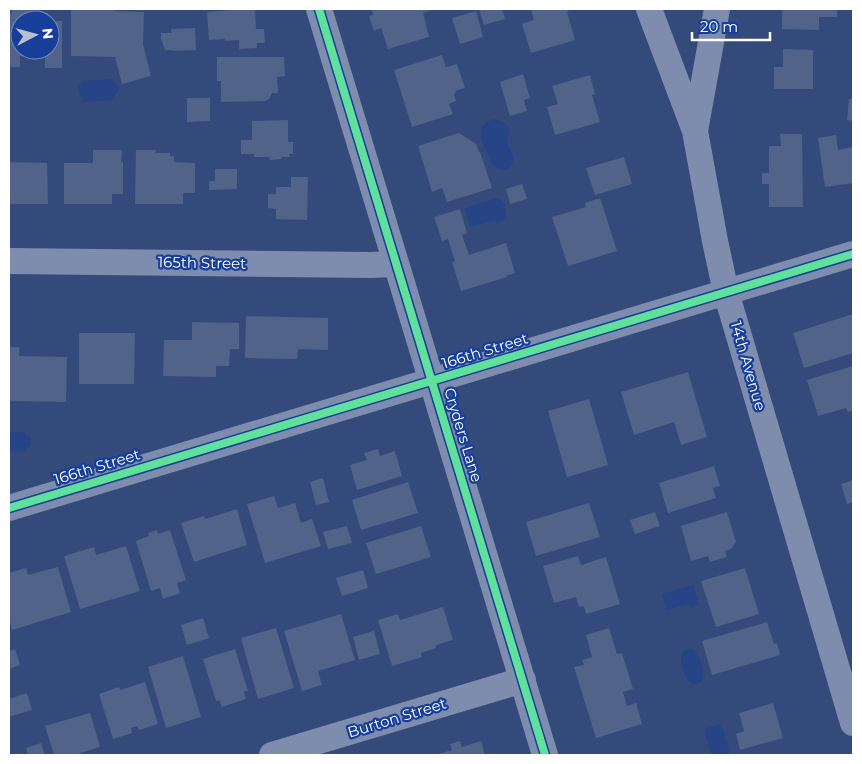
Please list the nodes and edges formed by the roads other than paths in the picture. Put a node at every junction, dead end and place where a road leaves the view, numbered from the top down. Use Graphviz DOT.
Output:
graph roads {
  1 [pos="318,9"];
  2 [pos="649,9"];
  3 [pos="717,9"];
  4 [pos="695,131"];
  5 [pos="853,254"];
  6 [pos="9,261"];
  7 [pos="396,264"];
  8 [pos="726,292"];
  9 [pos="432,381"];
  10 [pos="9,508"];
  11 [pos="522,680"];
  12 [pos="853,723"];
  13 [pos="272,755"];
  14 [pos="545,755"];
  1 -- 7 [label="street, Cryders Lane"];
  2 -- 4 [label="street, 14th Avenue"];
  3 -- 4 [label="street"];
  4 -- 8 [label="street, 14th Avenue"];
  5 -- 8 [label="street, 166th Street"];
  6 -- 7 [label="street, 165th Street"];
  7 -- 9 [label="street, Cryders Lane"];
  8 -- 9 [label="street, 166th Street"];
  8 -- 12 [label="street, 14th Avenue"];
  9 -- 10 [label="street, 166th Street"];
  9 -- 11 [label="street, Cryders Lane"];
  11 -- 13 [label="street, Burton Street"];
  11 -- 14 [label="street, Cryders Lane"];
}
